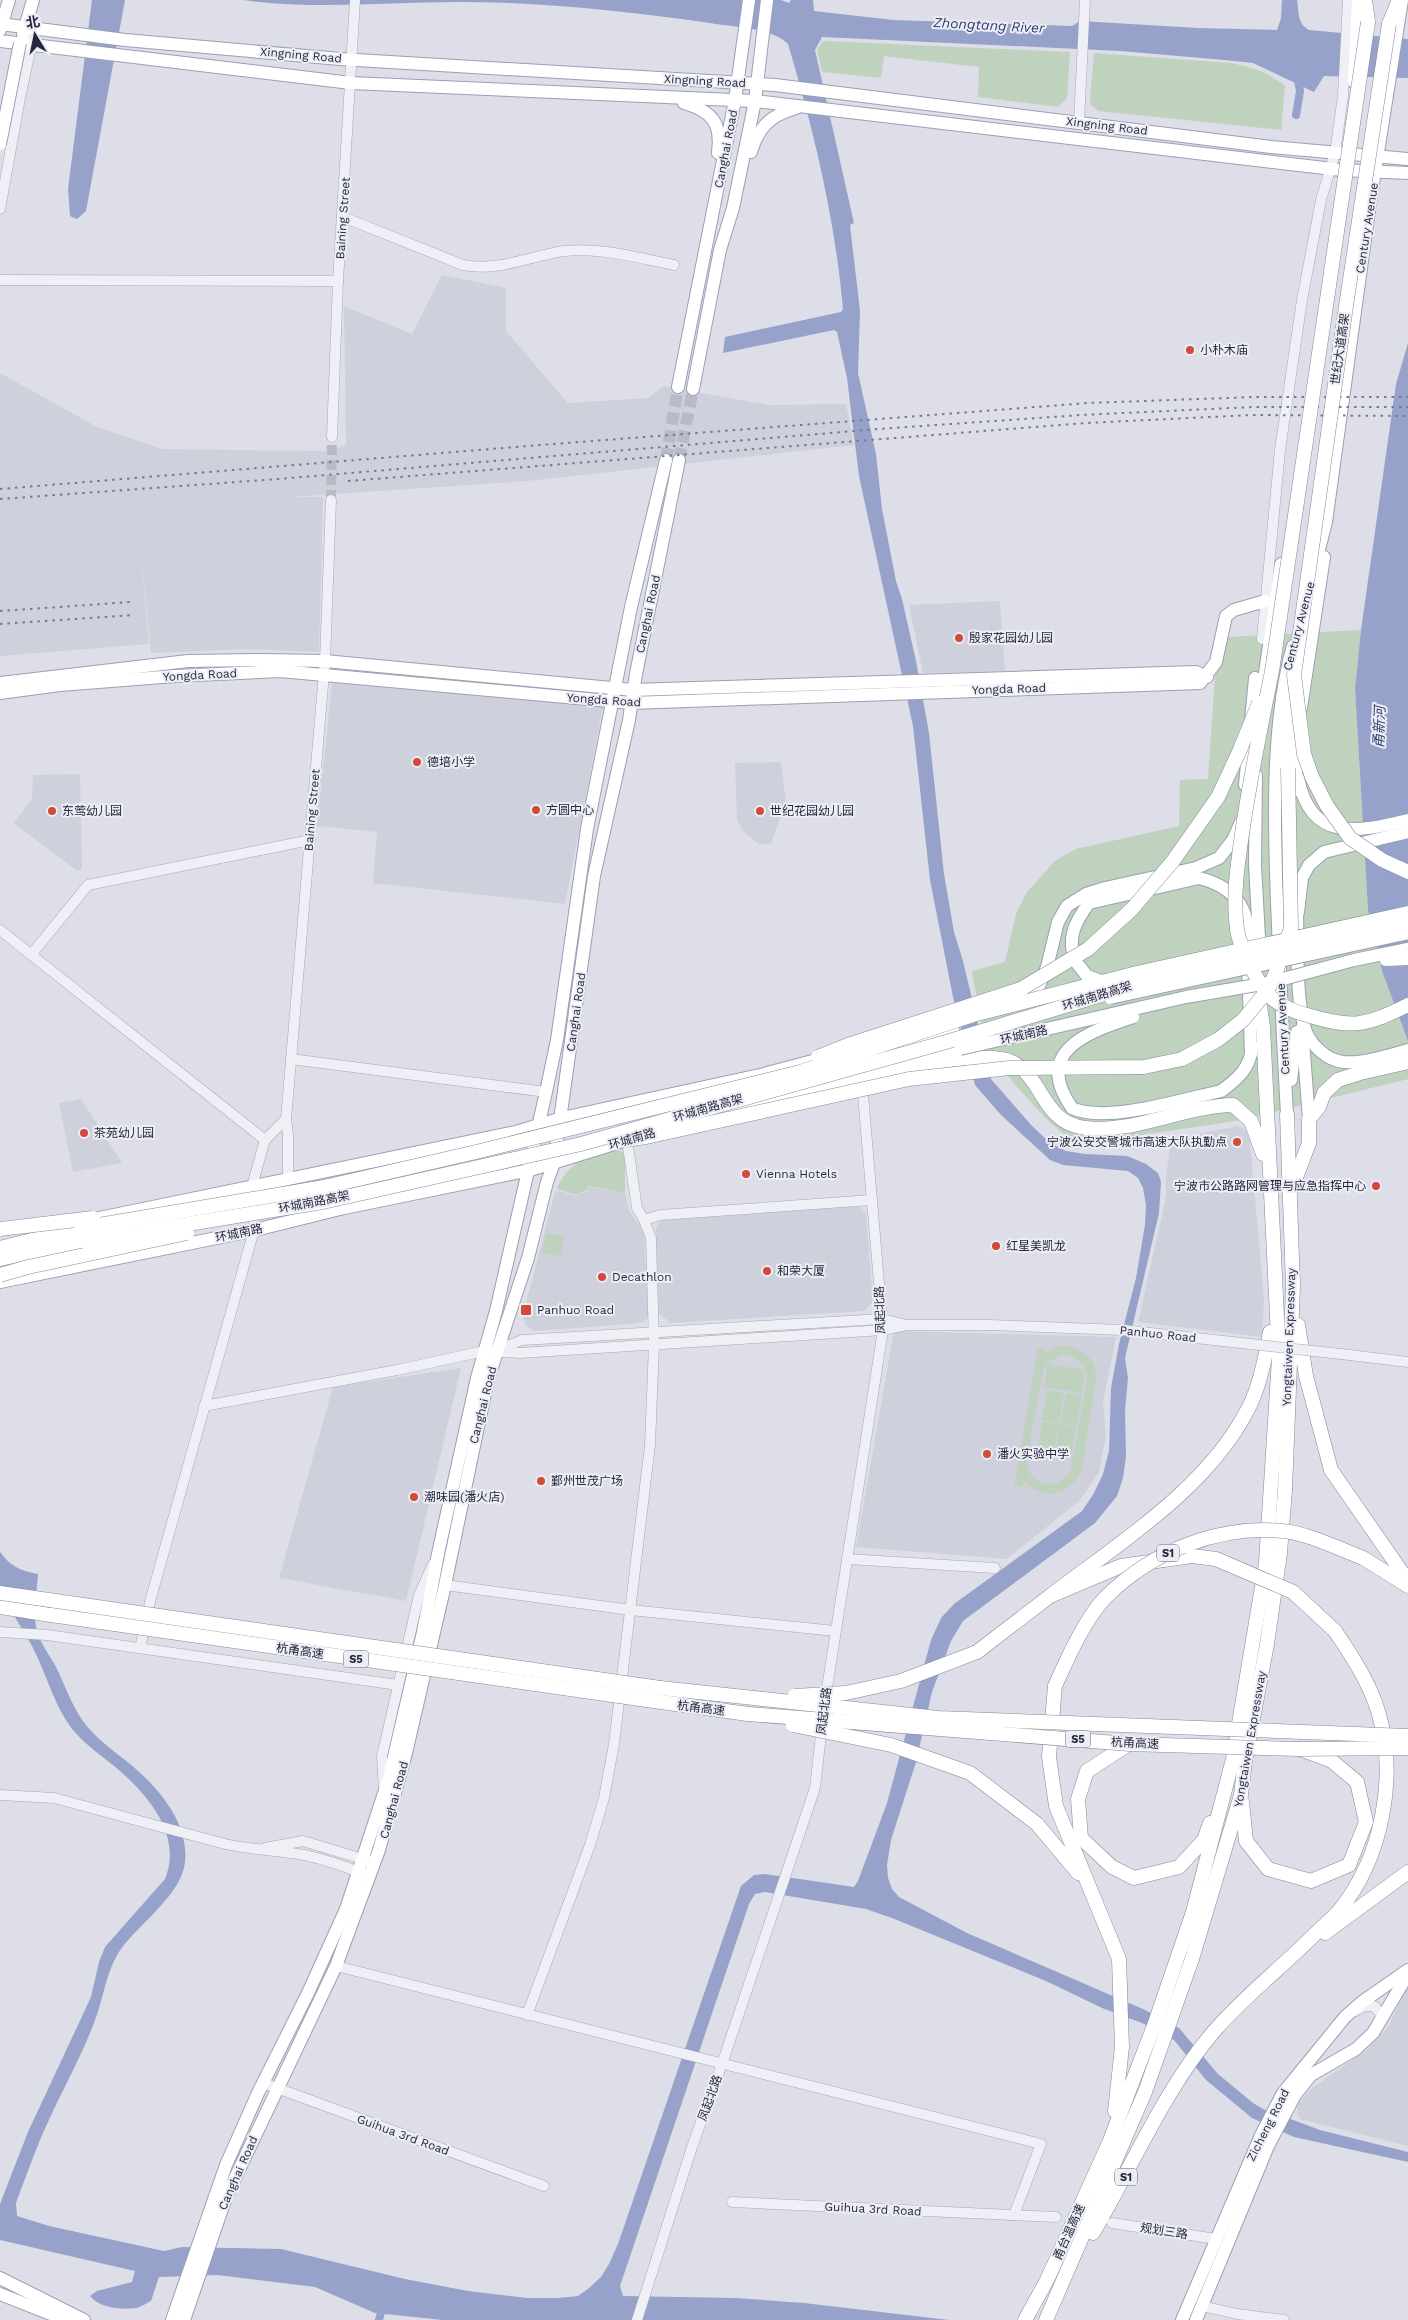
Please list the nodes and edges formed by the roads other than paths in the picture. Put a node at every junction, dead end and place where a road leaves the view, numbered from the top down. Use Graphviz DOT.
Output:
graph roads {
  1 [pos="9,0"];
  2 [pos="33,0"];
  3 [pos="355,0"];
  4 [pos="749,0"];
  5 [pos="1086,0"];
  6 [pos="1348,0"];
  7 [pos="1365,0"];
  8 [pos="1400,0"];
  9 [pos="767,2"];
  10 [pos="1358,6"];
  11 [pos="1394,22"];
  12 [pos="1,26"];
  13 [pos="30,27"];
  14 [pos="0,41"];
  15 [pos="25,44"];
  16 [pos="352,60"];
  17 [pos="351,83"];
  18 [pos="738,83"];
  19 [pos="758,84"];
  20 [pos="660,97"];
  21 [pos="736,100"];
  22 [pos="755,101"];
  23 [pos="801,106"];
  24 [pos="1079,122"];
  25 [pos="0,144"];
  26 [pos="1339,153"];
  27 [pos="1378,156"];
  28 [pos="1408,159"];
  29 [pos="1336,169"];
  30 [pos="1376,173"];
  31 [pos="1408,173"];
  32 [pos="714,208"];
  33 [pos="733,208"];
  34 [pos="0,210"];
  35 [pos="343,217"];
  36 [pos="674,265"];
  37 [pos="0,280"];
  38 [pos="338,280"];
  39 [pos="678,387"];
  40 [pos="693,389"];
  41 [pos="332,437"];
  42 [pos="666,460"];
  43 [pos="679,460"];
  44 [pos="330,500"];
  45 [pos="1326,522"];
  46 [pos="1270,600"];
  47 [pos="324,668"];
  48 [pos="1272,671"];
  49 [pos="1294,675"];
  50 [pos="0,683"];
  51 [pos="615,688"];
  52 [pos="0,693"];
  53 [pos="632,697"];
  54 [pos="613,702"];
  55 [pos="1295,758"];
  56 [pos="1408,820"];
  57 [pos="1408,832"];
  58 [pos="310,840"];
  59 [pos="1408,872"];
  60 [pos="1408,913"];
  61 [pos="1298,921"];
  62 [pos="1253,924"];
  63 [pos="1408,925"];
  64 [pos="0,930"];
  65 [pos="1408,932"];
  66 [pos="1408,949"];
  67 [pos="31,955"];
  68 [pos="1273,955"];
  69 [pos="1408,958"];
  70 [pos="1255,977"];
  71 [pos="1268,983"];
  72 [pos="1120,996"];
  73 [pos="1300,1005"];
  74 [pos="1408,1005"];
  75 [pos="1263,1027"];
  76 [pos="954,1029"];
  77 [pos="961,1053"];
  78 [pos="1251,1054"];
  79 [pos="1405,1057"];
  80 [pos="291,1059"];
  81 [pos="861,1077"];
  82 [pos="751,1081"];
  83 [pos="546,1092"];
  84 [pos="760,1102"];
  85 [pos="1286,1114"];
  86 [pos="562,1118"];
  87 [pos="286,1119"];
  88 [pos="1309,1119"];
  89 [pos="538,1126"];
  90 [pos="265,1140"];
  91 [pos="627,1140"];
  92 [pos="581,1144"];
  93 [pos="554,1163"];
  94 [pos="530,1170"];
  95 [pos="288,1180"];
  96 [pos="252,1186"];
  97 [pos="324,1187"];
  98 [pos="1290,1195"];
  99 [pos="1272,1196"];
  100 [pos="872,1200"];
  101 [pos="323,1202"];
  102 [pos="644,1220"];
  103 [pos="0,1229"];
  104 [pos="254,1230"];
  105 [pos="0,1242"];
  106 [pos="0,1248"];
  107 [pos="0,1259"];
  108 [pos="0,1275"];
  109 [pos="0,1282"];
  110 [pos="1293,1286"];
  111 [pos="1276,1290"];
  112 [pos="882,1324"];
  113 [pos="654,1332"];
  114 [pos="654,1344"];
  115 [pos="498,1350"];
  116 [pos="484,1351"];
  117 [pos="1408,1362"];
  118 [pos="204,1406"];
  119 [pos="439,1549"];
  120 [pos="847,1559"];
  121 [pos="995,1568"];
  122 [pos="1408,1581"];
  123 [pos="445,1585"];
  124 [pos="1408,1586"];
  125 [pos="0,1593"];
  126 [pos="1050,1596"];
  127 [pos="0,1607"];
  128 [pos="631,1610"];
  129 [pos="1258,1613"];
  130 [pos="835,1630"];
  131 [pos="0,1632"];
  132 [pos="140,1648"];
  133 [pos="398,1685"];
  134 [pos="754,1698"];
  135 [pos="748,1714"];
  136 [pos="1408,1736"];
  137 [pos="1129,1744"];
  138 [pos="1408,1748"];
  139 [pos="1299,1749"];
  140 [pos="384,1792"];
  141 [pos="1241,1795"];
  142 [pos="0,1796"];
  143 [pos="252,1850"];
  144 [pos="369,1861"];
  145 [pos="365,1874"];
  146 [pos="1403,1875"];
  147 [pos="1088,1885"];
  148 [pos="1298,1952"];
  149 [pos="336,1966"];
  150 [pos="1408,1970"];
  151 [pos="1408,1974"];
  152 [pos="1166,2011"];
  153 [pos="527,2015"];
  154 [pos="1345,2017"];
  155 [pos="1381,2020"];
  156 [pos="722,2064"];
  157 [pos="260,2088"];
  158 [pos="277,2089"];
  159 [pos="1109,2143"];
  160 [pos="544,2186"];
  161 [pos="732,2202"];
  162 [pos="1014,2215"];
  163 [pos="1056,2217"];
  164 [pos="1112,2223"];
  165 [pos="1216,2239"];
  166 [pos="205,2240"];
  167 [pos="0,2278"];
  168 [pos="191,2281"];
  169 [pos="1063,2282"];
  170 [pos="0,2294"];
  171 [pos="1198,2314"];
  172 [pos="1026,2319"];
  173 [pos="66,2320"];
  174 [pos="84,2320"];
  175 [pos="172,2320"];
  176 [pos="184,2320"];
  177 [pos="637,2320"];
  178 [pos="1046,2320"];
  179 [pos="1182,2320"];
  180 [pos="1284,2320"];
  1 -- 12 [label="main road"];
  2 -- 13 [label="main road"];
  3 -- 16 [label="street, Baining Street"];
  4 -- 18 [label="main road, Canghai Road"];
  5 -- 24 [label="street"];
  6 -- 26 [label="street"];
  7 -- 48 [label="highway, 世纪大道高架, bridge"];
  8 -- 11 [label="highway, 世纪大道高架"];
  9 -- 19 [label="main road, Canghai Road"];
  10 -- 26 [label="main road, Century Avenue"];
  11 -- 27 [label="main road, Century Avenue"];
  11 -- 49 [label="highway, 世纪大道高架, bridge"];
  12 -- 13 [label="main road, Xingning Road"];
  13 -- 15 [label="main road"];
  13 -- 16 [label="main road, Xingning Road"];
  14 -- 15 [label="main road, Xingning Road"];
  15 -- 17 [label="main road, Xingning Road"];
  15 -- 25 [label="main road, bridge"];
  15 -- 34 [label="street"];
  16 -- 17 [label="street, Baining Street"];
  16 -- 18 [label="main road, Xingning Road"];
  17 -- 20 [label="main road, Xingning Road"];
  17 -- 35 [label="street, Baining Street"];
  18 -- 19 [label="main road, Xingning Road"];
  18 -- 21 [label="main road, Canghai Road"];
  19 -- 22 [label="main road, Canghai Road"];
  19 -- 24 [label="main road, Xingning Road"];
  20 -- 21 [label="main road, Xingning Road"];
  20 -- 32 [label="main road, Canghai Road"];
  21 -- 22 [label="main road, Xingning Road"];
  21 -- 32 [label="main road, Canghai Road"];
  22 -- 23 [label="main road, Xingning Road"];
  22 -- 33 [label="main road, Canghai Road"];
  23 -- 29 [label="main road, Xingning Road"];
  23 -- 33 [label="main road, Canghai Road"];
  24 -- 26 [label="main road, Xingning Road"];
  26 -- 27 [label="main road, Xingning Road"];
  26 -- 29 [label="main road, Century Avenue"];
  27 -- 28 [label="main road, Xingning Road"];
  27 -- 30 [label="main road, Century Avenue"];
  29 -- 30 [label="main road, Xingning Road"];
  29 -- 46 [label="main road, Century Avenue"];
  29 -- 46 [label="street"];
  30 -- 31 [label="main road, Xingning Road"];
  30 -- 45 [label="main road, Century Avenue"];
  32 -- 39 [label="main road, Canghai Road"];
  33 -- 40 [label="main road, Canghai Road"];
  35 -- 36 [label="street"];
  35 -- 38 [label="street, Baining Street"];
  37 -- 38 [label="street"];
  38 -- 41 [label="street, Baining Street"];
  42 -- 51 [label="main road, Canghai Road"];
  43 -- 53 [label="main road, Canghai Road"];
  44 -- 47 [label="street, Baining Street"];
  45 -- 55 [label="main road"];
  45 -- 85 [label="main road, Century Avenue"];
  46 -- 53 [label="main road, Yongda Road"];
  46 -- 62 [label="main road, Century Avenue"];
  46 -- 76 [label="main road, bridge"];
  47 -- 50 [label="main road, Yongda Road"];
  47 -- 51 [label="main road, Yongda Road"];
  47 -- 52 [label="main road, Yongda Road"];
  47 -- 54 [label="main road, Yongda Road"];
  47 -- 58 [label="street, Baining Street"];
  48 -- 74 [label="highway, bridge"];
  48 -- 82 [label="highway, bridge"];
  49 -- 59 [label="highway, bridge"];
  49 -- 92 [label="highway, bridge"];
  51 -- 53 [label="main road, Yongda Road"];
  51 -- 54 [label="main road, Canghai Road"];
  53 -- 54 [label="main road, Yongda Road"];
  53 -- 86 [label="main road, Canghai Road"];
  54 -- 83 [label="main road, Canghai Road"];
  55 -- 56 [label="main road"];
  55 -- 61 [label="main road"];
  57 -- 61 [label="main road"];
  58 -- 67 [label="street"];
  58 -- 80 [label="street, Baining Street"];
  60 -- 82 [label="highway, 环城南路高架, bridge"];
  61 -- 73 [label="main road"];
  62 -- 68 [label="main road, bridge"];
  62 -- 70 [label="highway"];
  62 -- 75 [label="main road, Century Avenue"];
  62 -- 78 [label="main road"];
  63 -- 68 [label="main road, bridge"];
  63 -- 92 [label="highway, 环城南路高架, bridge"];
  64 -- 67 [label="street"];
  65 -- 68 [label="main road, bridge"];
  65 -- 72 [label="main road, 环城南路, bridge"];
  66 -- 71 [label="main road, 环城南路, bridge"];
  67 -- 90 [label="street"];
  68 -- 72 [label="main road, bridge"];
  69 -- 71 [label="main road, bridge"];
  70 -- 75 [label="highway"];
  70 -- 78 [label="main road"];
  71 -- 77 [label="main road, 环城南路, bridge"];
  71 -- 78 [label="main road, bridge"];
  72 -- 76 [label="main road, 环城南路, bridge"];
  73 -- 79 [label="main road"];
  73 -- 85 [label="main road"];
  73 -- 88 [label="main road"];
  75 -- 99 [label="highway"];
  76 -- 82 [label="main road, 环城南路"];
  77 -- 81 [label="highway"];
  77 -- 84 [label="main road, 环城南路"];
  77 -- 99 [label="highway"];
  79 -- 88 [label="highway"];
  80 -- 83 [label="street"];
  80 -- 87 [label="street, Baining Street"];
  81 -- 84 [label="highway"];
  81 -- 100 [label="street, 凤起北路"];
  82 -- 86 [label="main road, 环城南路"];
  82 -- 97 [label="highway, 环城南路高架, bridge"];
  83 -- 89 [label="main road, Canghai Road"];
  84 -- 91 [label="main road, 环城南路"];
  85 -- 98 [label="highway, Yongtaiwen Expressway"];
  86 -- 89 [label="main road, 环城南路"];
  86 -- 93 [label="main road, Canghai Road"];
  87 -- 90 [label="street"];
  87 -- 95 [label="street, Baining Street"];
  88 -- 98 [label="highway"];
  89 -- 94 [label="main road, Canghai Road"];
  89 -- 95 [label="main road, 环城南路"];
  90 -- 96 [label="street"];
  91 -- 93 [label="main road, 环城南路"];
  91 -- 102 [label="street"];
  92 -- 101 [label="highway, 环城南路高架, bridge"];
  93 -- 94 [label="main road, 环城南路"];
  93 -- 115 [label="main road, Canghai Road"];
  94 -- 104 [label="main road, 环城南路"];
  94 -- 116 [label="main road, Canghai Road"];
  95 -- 96 [label="main road, 环城南路"];
  96 -- 104 [label="street"];
  96 -- 105 [label="main road, 环城南路"];
  97 -- 103 [label="highway, bridge"];
  97 -- 106 [label="highway, 环城南路高架, bridge"];
  98 -- 110 [label="highway, Yongtaiwen Expressway"];
  99 -- 111 [label="highway, Yongtaiwen Expressway"];
  100 -- 102 [label="street"];
  100 -- 112 [label="street, 凤起北路"];
  101 -- 107 [label="highway, 环城南路高架, bridge"];
  101 -- 108 [label="highway, bridge"];
  102 -- 113 [label="street"];
  104 -- 109 [label="main road, 环城南路"];
  104 -- 118 [label="street"];
  110 -- 122 [label="highway"];
  110 -- 141 [label="highway, Yongtaiwen Expressway"];
  111 -- 126 [label="highway"];
  111 -- 129 [label="highway, Yongtaiwen Expressway"];
  112 -- 113 [label="street, Panhuo Road"];
  112 -- 114 [label="street, Panhuo Road"];
  112 -- 117 [label="street, Panhuo Road, bridge"];
  112 -- 120 [label="street, 凤起北路"];
  113 -- 114 [label="street"];
  113 -- 115 [label="street, Panhuo Road"];
  114 -- 115 [label="street, Panhuo Road"];
  114 -- 128 [label="street"];
  115 -- 116 [label="street, Panhuo Road"];
  115 -- 123 [label="main road, Canghai Road"];
  116 -- 118 [label="street, Panhuo Road"];
  116 -- 119 [label="main road, Canghai Road"];
  118 -- 132 [label="street"];
  119 -- 133 [label="street"];
  119 -- 140 [label="main road, Canghai Road"];
  120 -- 121 [label="street"];
  120 -- 130 [label="street, 凤起北路"];
  123 -- 128 [label="street"];
  123 -- 144 [label="main road, Canghai Road"];
  124 -- 147 [label="highway, S1, bridge"];
  125 -- 134 [label="highway, 杭甬高速 / S5, bridge"];
  126 -- 134 [label="highway, bridge"];
  126 -- 148 [label="highway, bridge"];
  127 -- 135 [label="highway, 杭甬高速 / S5, bridge"];
  128 -- 130 [label="street"];
  128 -- 153 [label="street"];
  129 -- 137 [label="highway"];
  129 -- 152 [label="highway, Yongtaiwen Expressway"];
  130 -- 156 [label="street, 凤起北路"];
  131 -- 132 [label="street"];
  132 -- 133 [label="street"];
  133 -- 140 [label="street"];
  134 -- 136 [label="highway, 杭甬高速 / S5, bridge"];
  135 -- 137 [label="highway, 杭甬高速 / S5, bridge"];
  135 -- 147 [label="highway, bridge"];
  137 -- 139 [label="highway, 杭甬高速 / S5, bridge"];
  138 -- 139 [label="highway, 杭甬高速 / S5, bridge"];
  139 -- 141 [label="highway"];
  140 -- 144 [label="main road, Canghai Road"];
  141 -- 152 [label="highway, Yongtaiwen Expressway"];
  142 -- 143 [label="street"];
  143 -- 144 [label="street"];
  143 -- 145 [label="street"];
  144 -- 145 [label="main road, Canghai Road"];
  145 -- 149 [label="main road, Canghai Road"];
  145 -- 157 [label="main road, Canghai Road"];
  146 -- 148 [label="highway, S1"];
  147 -- 159 [label="highway, S1"];
  148 -- 169 [label="highway, S1"];
  149 -- 153 [label="street"];
  149 -- 158 [label="main road, Canghai Road"];
  150 -- 154 [label="main road, Zicheng Road"];
  151 -- 155 [label="main road, Zicheng Road"];
  152 -- 159 [label="highway, Yongtaiwen Expressway"];
  152 -- 169 [label="highway, Yongtaiwen Expressway"];
  153 -- 156 [label="street"];
  154 -- 155 [label="street"];
  154 -- 165 [label="main road, Zicheng Road"];
  155 -- 171 [label="main road, Zicheng Road"];
  156 -- 162 [label="street"];
  156 -- 177 [label="street, 凤起北路"];
  157 -- 158 [label="street, Guihua 3rd Road"];
  157 -- 166 [label="main road, Canghai Road"];
  158 -- 160 [label="street, Guihua 3rd Road"];
  158 -- 166 [label="main road, Canghai Road"];
  159 -- 172 [label="highway, 甬台温高速 / S1"];
  161 -- 162 [label="street, Guihua 3rd Road"];
  162 -- 163 [label="street"];
  164 -- 165 [label="street, 规划三路"];
  165 -- 179 [label="main road, Zicheng Road"];
  166 -- 168 [label="main road, Canghai Road"];
  167 -- 174 [label="main road"];
  168 -- 175 [label="main road, Canghai Road"];
  168 -- 176 [label="main road, Canghai Road"];
  169 -- 178 [label="highway, S1"];
  170 -- 173 [label="main road"];
  171 -- 180 [label="street"];
}
